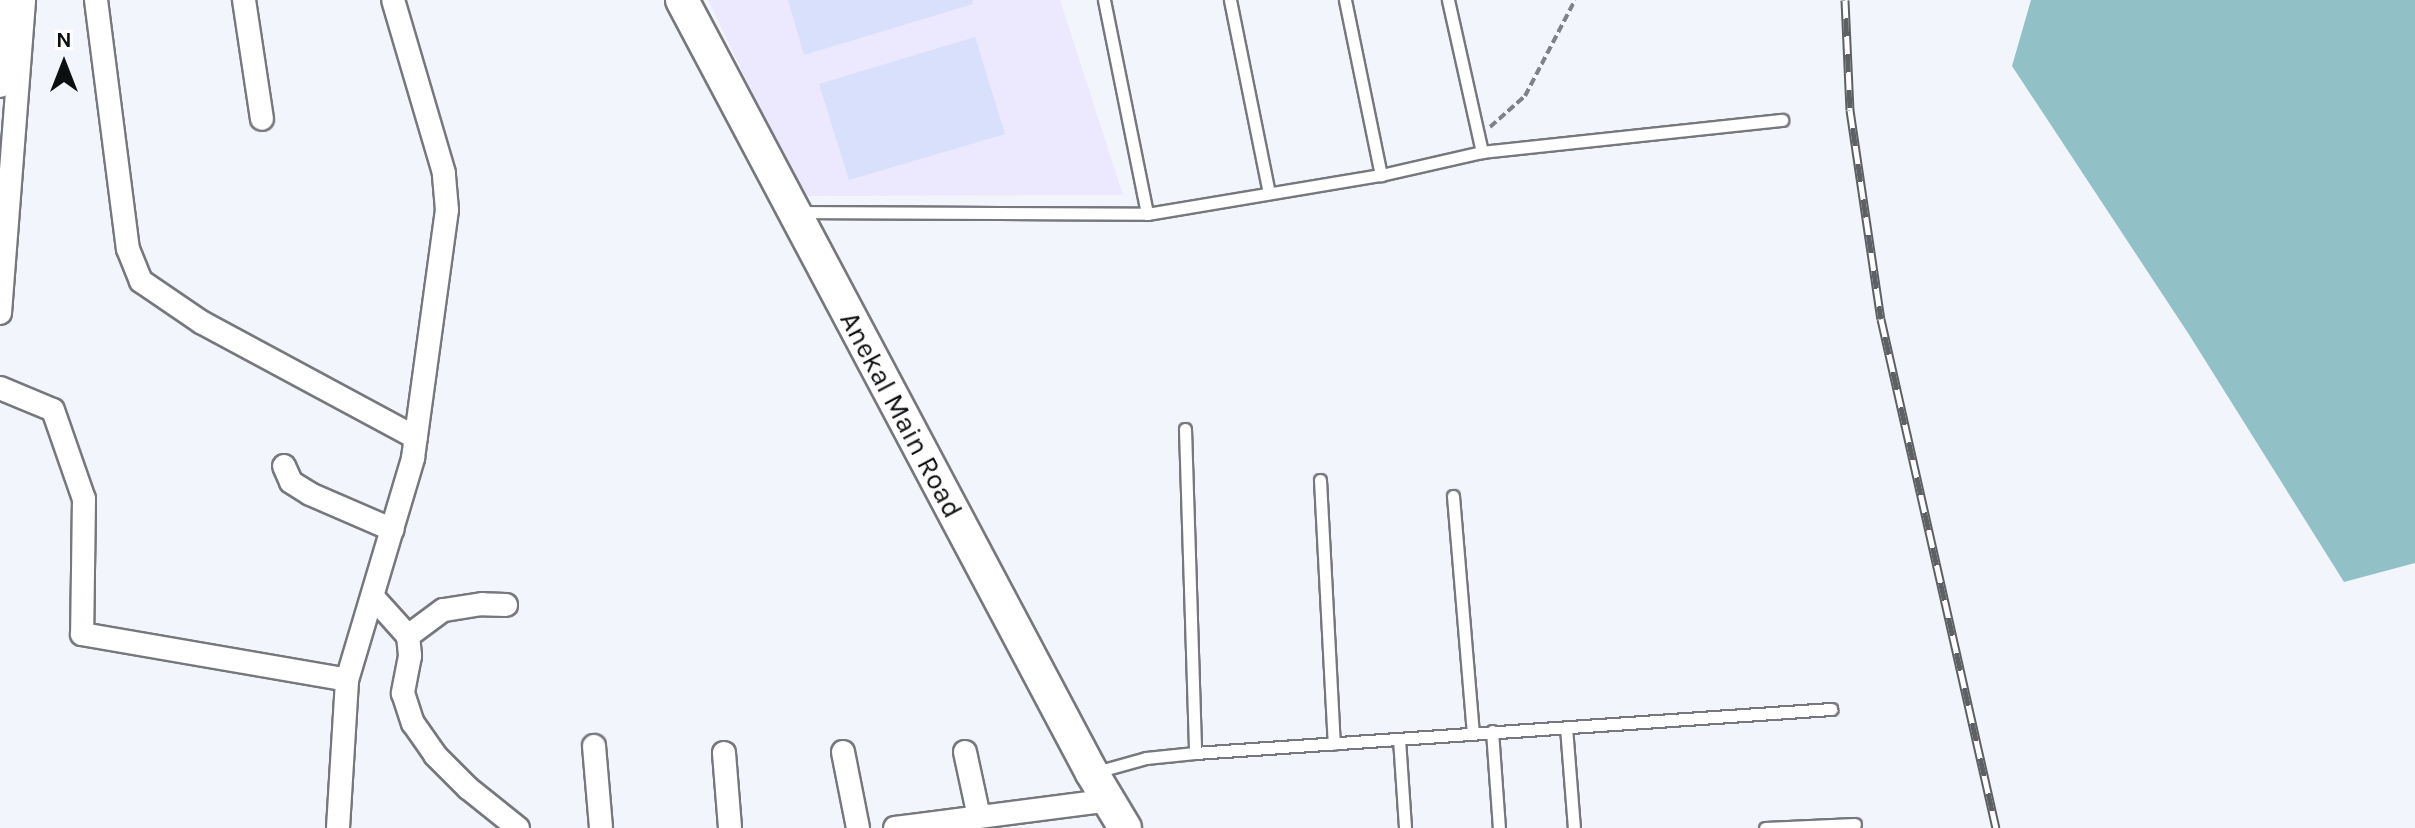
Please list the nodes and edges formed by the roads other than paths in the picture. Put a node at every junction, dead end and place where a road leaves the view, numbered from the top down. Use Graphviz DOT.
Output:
graph roads {
  1 [pos="4,0"];
  2 [pos="24,0"];
  3 [pos="96,0"];
  4 [pos="244,0"];
  5 [pos="393,0"];
  6 [pos="682,0"];
  7 [pos="1104,0"];
  8 [pos="1230,0"];
  9 [pos="1345,0"];
  10 [pos="1448,0"];
  11 [pos="0,86"];
  12 [pos="262,119"];
  13 [pos="1782,120"];
  14 [pos="1482,152"];
  15 [pos="1381,175"];
  16 [pos="1269,193"];
  17 [pos="793,212"];
  18 [pos="1147,214"];
  19 [pos="0,313"];
  20 [pos="0,388"];
  21 [pos="1185,429"];
  22 [pos="416,438"];
  23 [pos="284,466"];
  24 [pos="1320,480"];
  25 [pos="1453,496"];
  26 [pos="393,530"];
  27 [pos="373,597"];
  28 [pos="506,605"];
  29 [pos="408,636"];
  30 [pos="347,680"];
  31 [pos="1831,709"];
  32 [pos="1566,727"];
  33 [pos="1492,731"];
  34 [pos="1473,732"];
  35 [pos="1399,739"];
  36 [pos="1334,744"];
  37 [pos="594,746"];
  38 [pos="843,752"];
  39 [pos="965,752"];
  40 [pos="724,753"];
  41 [pos="1195,753"];
  42 [pos="1101,786"];
  43 [pos="986,821"];
  44 [pos="1855,824"];
  45 [pos="1788,827"];
  46 [pos="338,828"];
  47 [pos="518,828"];
  48 [pos="601,828"];
  49 [pos="730,828"];
  50 [pos="858,828"];
  51 [pos="895,828"];
  52 [pos="1125,828"];
  53 [pos="1405,828"];
  54 [pos="1499,828"];
  55 [pos="1574,828"];
  56 [pos="1765,828"];
  1 -- 11 [label="street"];
  2 -- 19 [label="street"];
  3 -- 22 [label="street"];
  4 -- 12 [label="street"];
  5 -- 22 [label="street"];
  6 -- 17 [label="main road, Anekal Main Road"];
  7 -- 18 [label="lane"];
  8 -- 16 [label="lane"];
  9 -- 15 [label="lane"];
  10 -- 14 [label="lane"];
  13 -- 14 [label="lane"];
  14 -- 15 [label="lane"];
  15 -- 16 [label="lane"];
  16 -- 18 [label="lane"];
  17 -- 18 [label="lane"];
  17 -- 42 [label="main road, Anekal Main Road"];
  20 -- 30 [label="street"];
  21 -- 41 [label="lane"];
  22 -- 26 [label="street"];
  23 -- 26 [label="street"];
  24 -- 36 [label="lane"];
  25 -- 34 [label="lane"];
  26 -- 27 [label="street"];
  27 -- 29 [label="street"];
  27 -- 30 [label="street"];
  28 -- 29 [label="street"];
  29 -- 47 [label="street"];
  30 -- 46 [label="street"];
  31 -- 32 [label="lane"];
  32 -- 33 [label="lane"];
  32 -- 55 [label="lane"];
  33 -- 34 [label="lane"];
  33 -- 54 [label="lane"];
  34 -- 35 [label="lane"];
  35 -- 36 [label="lane"];
  35 -- 53 [label="lane"];
  36 -- 41 [label="lane"];
  37 -- 48 [label="street"];
  38 -- 50 [label="street"];
  39 -- 43 [label="street"];
  40 -- 49 [label="street"];
  41 -- 42 [label="lane"];
  42 -- 43 [label="street"];
  42 -- 52 [label="main road, Anekal Main Road"];
  43 -- 51 [label="street"];
  44 -- 45 [label="lane"];
  45 -- 56 [label="lane"];
}
